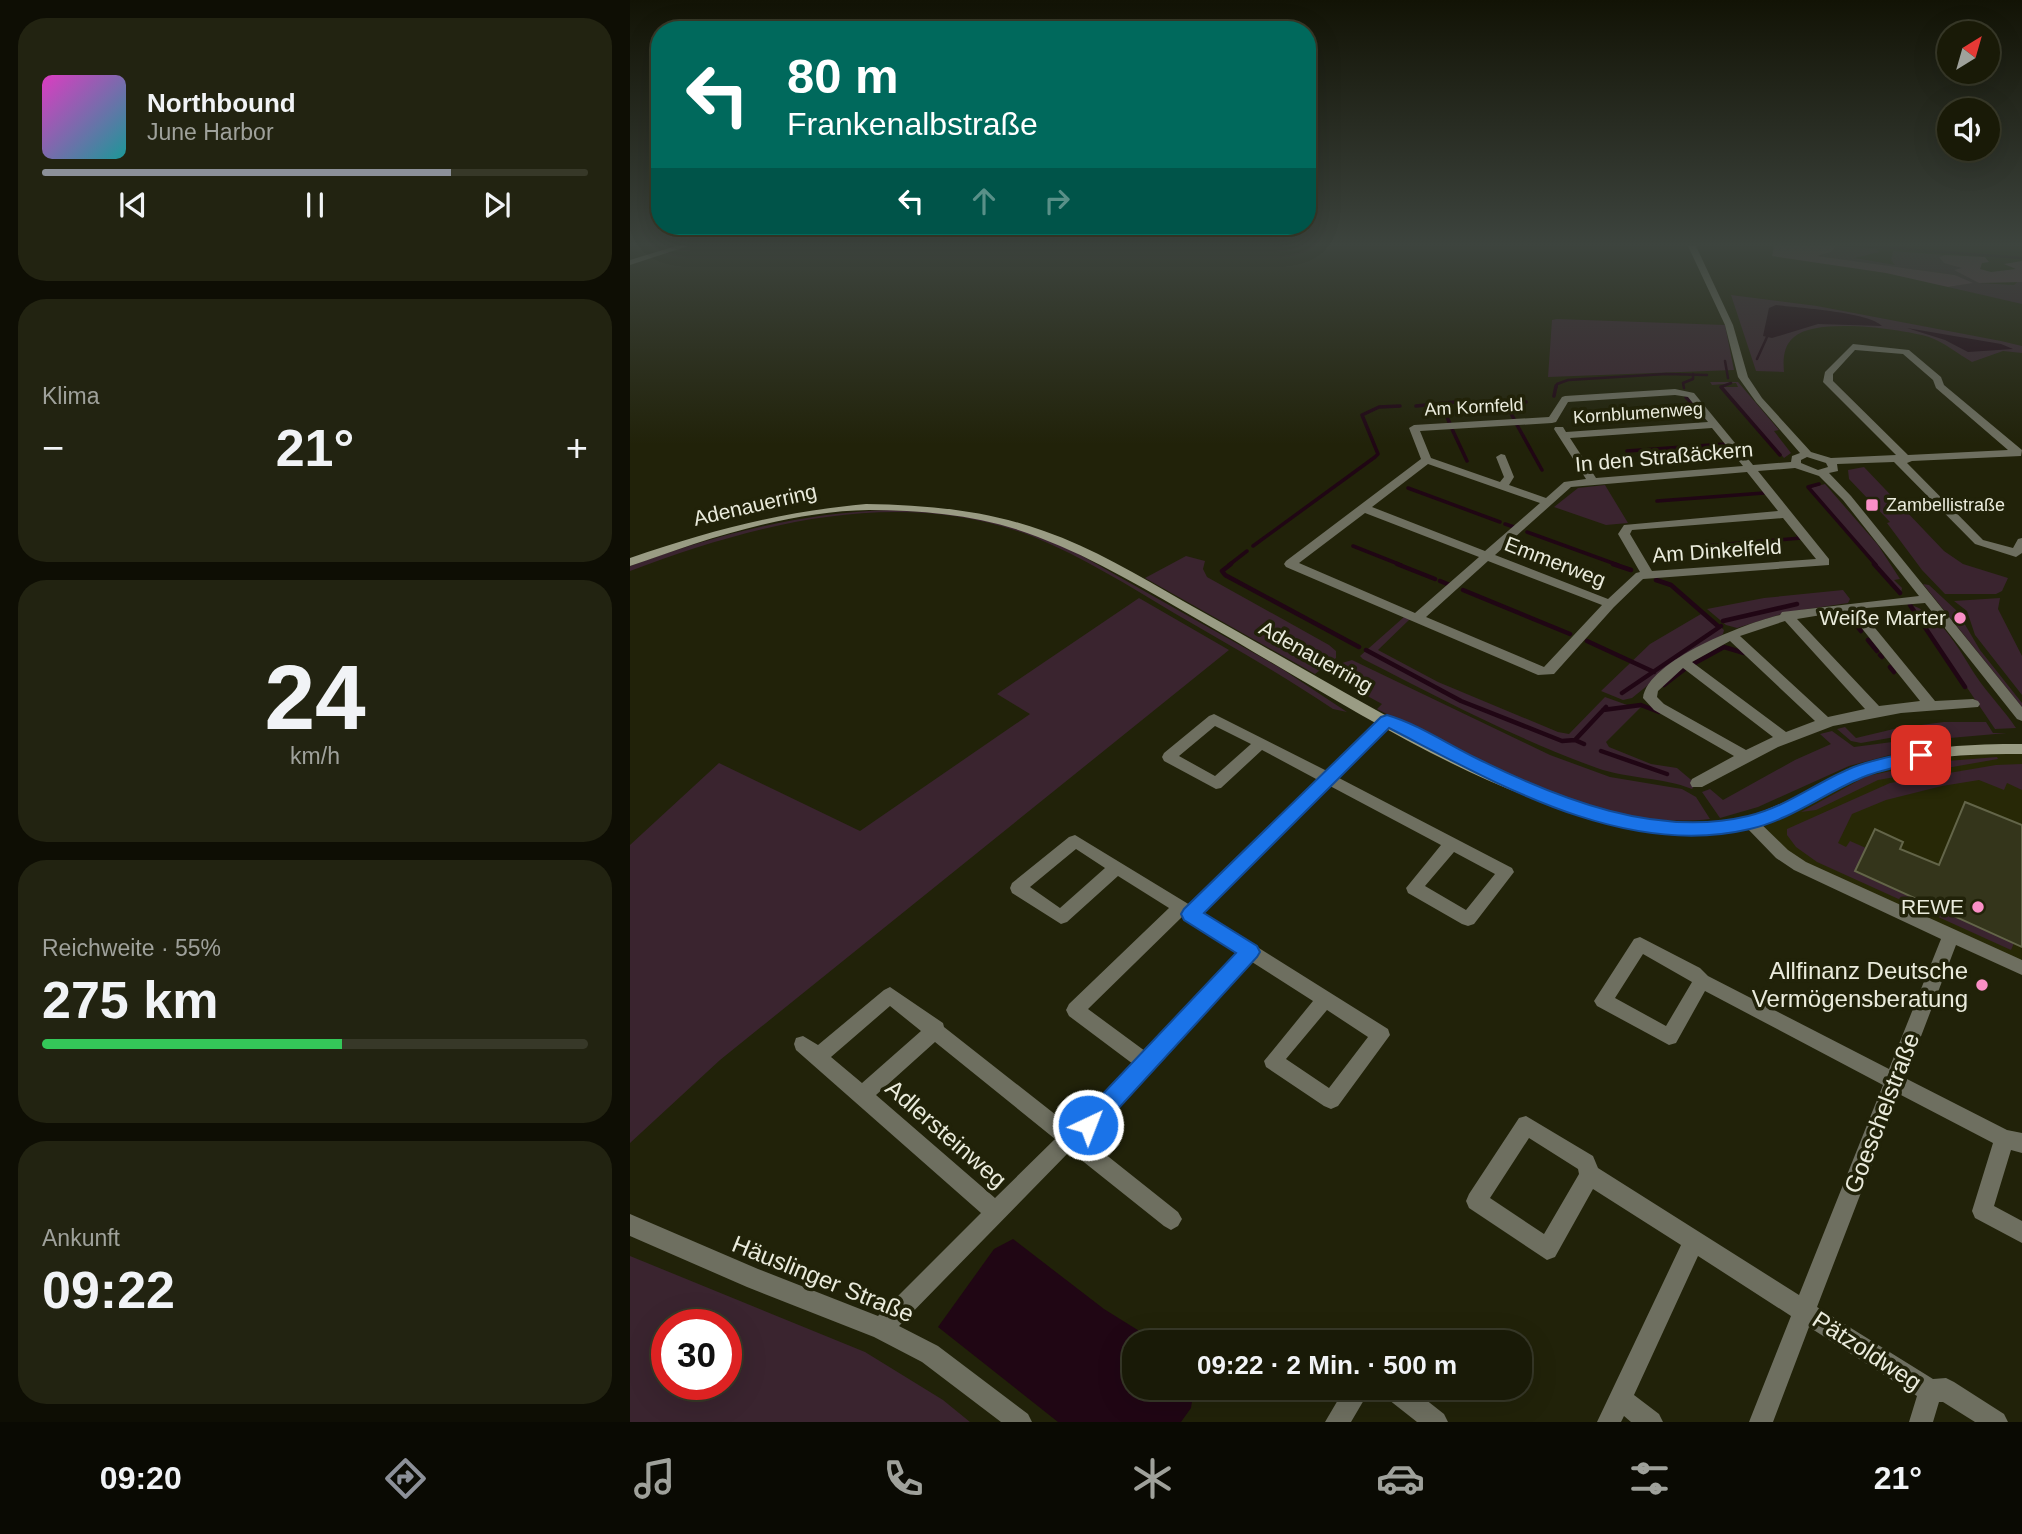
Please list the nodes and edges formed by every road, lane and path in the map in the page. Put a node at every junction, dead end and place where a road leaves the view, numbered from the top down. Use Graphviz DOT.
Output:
graph roads {
  1 [pos="1724,312"];
  2 [pos="1552,420"];
  3 [pos="1714,425"];
  4 [pos="1564,435"];
  5 [pos="2015,453"];
  6 [pos="1807,454"];
  7 [pos="1501,457"];
  8 [pos="1427,460"];
  9 [pos="1903,460"];
  10 [pos="1831,461"];
  11 [pos="1796,465"];
  12 [pos="2022,467"];
  13 [pos="1750,468"];
  14 [pos="1822,473"];
  15 [pos="1592,480"];
  16 [pos="1502,486"];
  17 [pos="1547,502"];
  18 [pos="1366,509"];
  19 [pos="1786,514"];
  20 [pos="2022,541"];
  21 [pos="1486,556"];
  22 [pos="630,562"];
  23 [pos="1648,575"];
  24 [pos="1926,599"];
  25 [pos="1610,604"];
  26 [pos="1861,606"];
  27 [pos="1786,615"];
  28 [pos="1417,618"];
  29 [pos="1731,635"];
  30 [pos="1685,663"];
  31 [pos="1930,704"];
  32 [pos="1973,704"];
  33 [pos="1875,711"];
  34 [pos="2022,716"];
  35 [pos="1387,720"];
  36 [pos="1826,723"];
  37 [pos="1784,738"];
  38 [pos="1261,743"];
  39 [pos="2022,749"];
  40 [pos="1747,757"];
  41 [pos="1327,778"];
  42 [pos="1697,783"];
  43 [pos="1751,822"];
  44 [pos="1452,844"];
  45 [pos="1116,867"];
  46 [pos="1186,911"];
  47 [pos="1951,936"];
  48 [pos="1250,952"];
  49 [pos="2022,968"];
  50 [pos="1702,981"];
  51 [pos="1325,1000"];
  52 [pos="936,1029"];
  53 [pos="1146,1063"];
  54 [pos="1894,1081"];
  55 [pos="862,1095"];
  56 [pos="1070,1137"];
  57 [pos="2013,1141"];
  58 [pos="1590,1175"];
  59 [pos="995,1212"];
  60 [pos="1171,1219"];
  61 [pos="630,1225"];
  62 [pos="2022,1232"];
  63 [pos="1694,1241"];
  64 [pos="1804,1310"];
  65 [pos="881,1329"];
  66 [pos="1930,1391"];
  67 [pos="1620,1399"];
  68 [pos="1351,1400"];
  69 [pos="1408,1400"];
  70 [pos="1020,1422"];
  71 [pos="1337,1422"];
  72 [pos="1436,1422"];
  73 [pos="1609,1422"];
  74 [pos="1651,1422"];
  75 [pos="1761,1422"];
  76 [pos="1921,1422"];
  77 [pos="1996,1422"];
  1 -- 6 [label="street"];
  2 -- 3 [label="street, Am Kornfeld"];
  2 -- 4 [label="street, Kornblumenweg"];
  2 -- 8 [label="street, Am Kornfeld"];
  3 -- 4 [label="street, Kornblumenweg"];
  3 -- 13 [label="street, Am Kornfeld"];
  4 -- 15 [label="street, Kornblumenweg"];
  5 -- 9 [label="street"];
  5 -- 9 [label="street"];
  5 -- 12 [label="street"];
  6 -- 10 [label="street"];
  6 -- 11 [label="street"];
  7 -- 16 [label="street"];
  8 -- 16 [label="street"];
  8 -- 18 [label="street"];
  9 -- 10 [label="street"];
  9 -- 20 [label="street"];
  10 -- 14 [label="street"];
  11 -- 13 [label="street, In den Straßäckern"];
  11 -- 14 [label="street"];
  13 -- 15 [label="street, In den Straßäckern"];
  13 -- 19 [label="street, Am Dinkelfeld"];
  14 -- 24 [label="street"];
  15 -- 17 [label="street, In den Straßäckern"];
  16 -- 17 [label="street"];
  17 -- 21 [label="street, In den Straßäckern"];
  18 -- 21 [label="street, Emmerweg"];
  18 -- 28 [label="street"];
  19 -- 23 [label="street"];
  19 -- 23 [label="street, Am Dinkelfeld"];
  21 -- 25 [label="street, Emmerweg"];
  21 -- 28 [label="street, In den Straßäckern"];
  22 -- 35 [label="main road, Adenauerring"];
  23 -- 25 [label="street, Am Dinkelfeld"];
  24 -- 26 [label="street"];
  24 -- 34 [label="street"];
  25 -- 28 [label="street, Am Dinkelfeld"];
  26 -- 27 [label="street"];
  26 -- 31 [label="street"];
  27 -- 29 [label="street"];
  27 -- 33 [label="street"];
  29 -- 30 [label="street"];
  29 -- 36 [label="street"];
  30 -- 37 [label="street"];
  30 -- 40 [label="street"];
  31 -- 32 [label="street"];
  31 -- 33 [label="street"];
  33 -- 36 [label="street"];
  35 -- 41 [label="street"];
  35 -- 43 [label="main road, Adenauerring"];
  36 -- 37 [label="street"];
  37 -- 40 [label="street"];
  38 -- 38 [label="street"];
  38 -- 41 [label="street"];
  39 -- 43 [label="main road, Adenauerring"];
  40 -- 42 [label="street"];
  41 -- 44 [label="street"];
  41 -- 46 [label="street"];
  43 -- 47 [label="street"];
  44 -- 44 [label="street"];
  45 -- 45 [label="street"];
  45 -- 46 [label="street"];
  46 -- 48 [label="street"];
  46 -- 53 [label="street"];
  47 -- 49 [label="street"];
  47 -- 54 [label="street, Goeschelstraße"];
  48 -- 51 [label="street"];
  48 -- 53 [label="street"];
  50 -- 50 [label="street"];
  50 -- 54 [label="street"];
  51 -- 51 [label="street"];
  52 -- 55 [label="street, Adlersteinweg"];
  52 -- 55 [label="street, Adlersteinweg"];
  52 -- 56 [label="street, Adlersteinweg"];
  53 -- 56 [label="street"];
  54 -- 57 [label="street"];
  54 -- 64 [label="street, Goeschelstraße"];
  55 -- 59 [label="street, Adlersteinweg"];
  56 -- 59 [label="street"];
  56 -- 60 [label="street, Adlersteinweg"];
  57 -- 62 [label="street"];
  58 -- 58 [label="street"];
  58 -- 63 [label="street"];
  59 -- 65 [label="street"];
  61 -- 65 [label="street, Häuslinger Straße"];
  63 -- 64 [label="street"];
  63 -- 67 [label="street"];
  64 -- 66 [label="street, Pätzoldweg"];
  64 -- 75 [label="street, Goeschelstraße"];
  65 -- 70 [label="street, Häuslinger Straße"];
  66 -- 76 [label="street, Pätzoldweg"];
  66 -- 77 [label="street, Pätzoldweg"];
  67 -- 73 [label="street"];
  67 -- 74 [label="street"];
  68 -- 71 [label="street"];
  69 -- 72 [label="street"];
}
